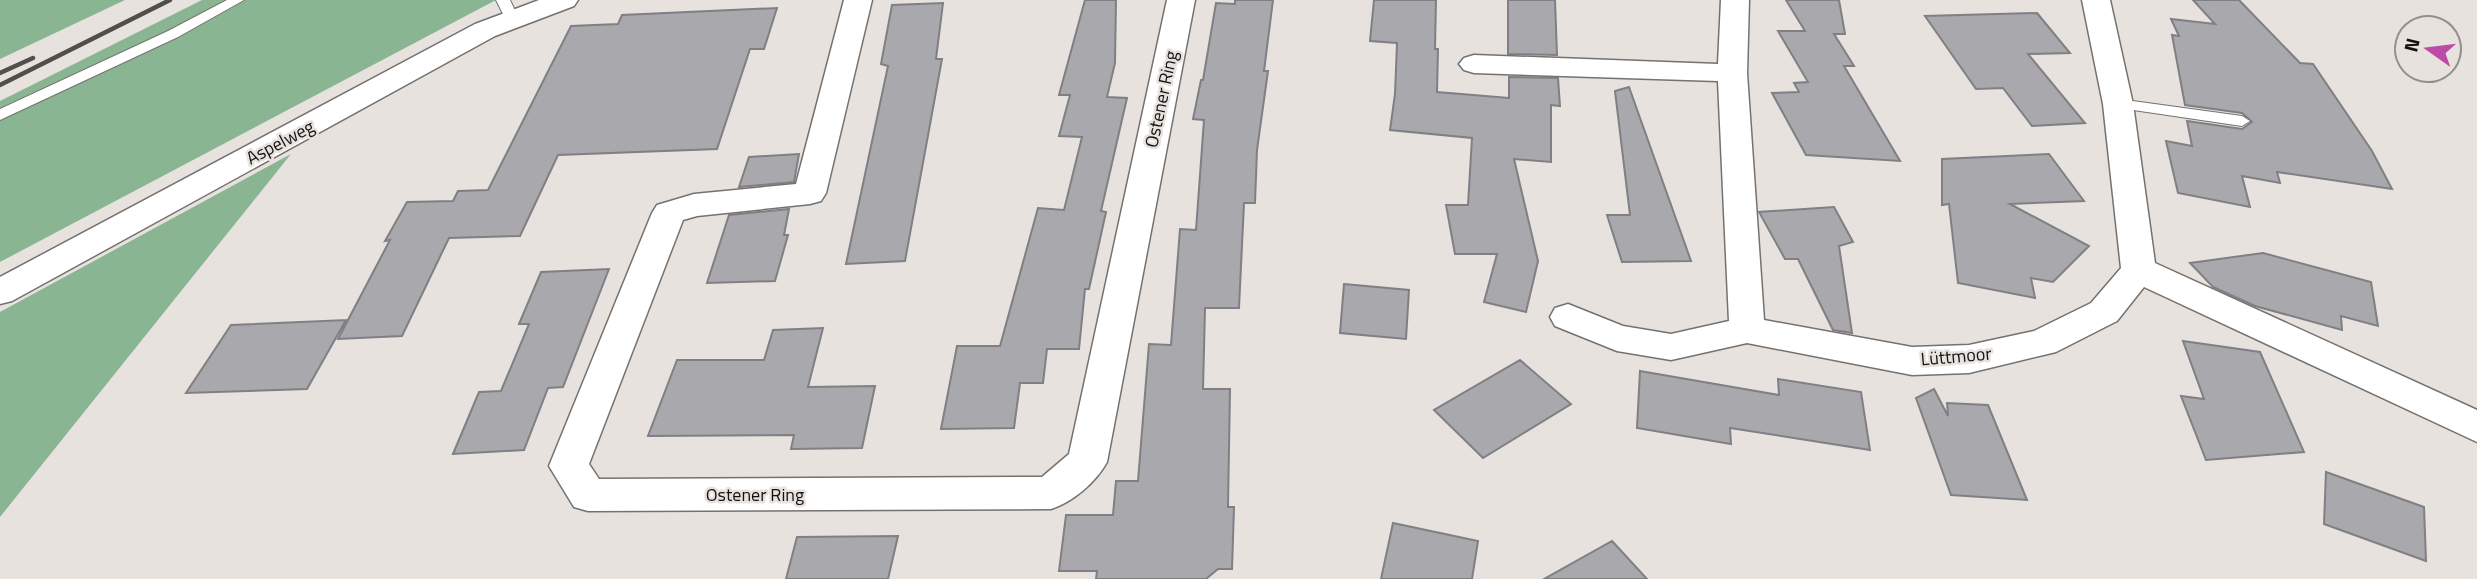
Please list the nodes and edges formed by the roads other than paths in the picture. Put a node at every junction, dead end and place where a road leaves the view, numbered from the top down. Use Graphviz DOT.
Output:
graph roads {
  1 [pos="237,0"];
  2 [pos="564,0"];
  3 [pos="858,0"];
  4 [pos="1181,0"];
  5 [pos="1735,0"];
  6 [pos="2096,0"];
  7 [pos="507,9"];
  8 [pos="1474,64"];
  9 [pos="1732,73"];
  10 [pos="2118,104"];
  11 [pos="0,115"];
  12 [pos="2242,121"];
  13 [pos="2139,270"];
  14 [pos="0,292"];
  15 [pos="1568,317"];
  16 [pos="1747,330"];
  17 [pos="2477,427"];
  1 -- 11 [label="lane"];
  2 -- 7 [label="street, Aspelweg"];
  3 -- 4 [label="street, Ostener Ring"];
  5 -- 9 [label="street"];
  6 -- 10 [label="street"];
  7 -- 14 [label="street, Aspelweg"];
  8 -- 9 [label="street"];
  9 -- 16 [label="street"];
  10 -- 12 [label="lane"];
  10 -- 13 [label="street"];
  13 -- 16 [label="street, Lüttmoor"];
  13 -- 17 [label="street"];
  15 -- 16 [label="street, Lüttmoor"];
}
